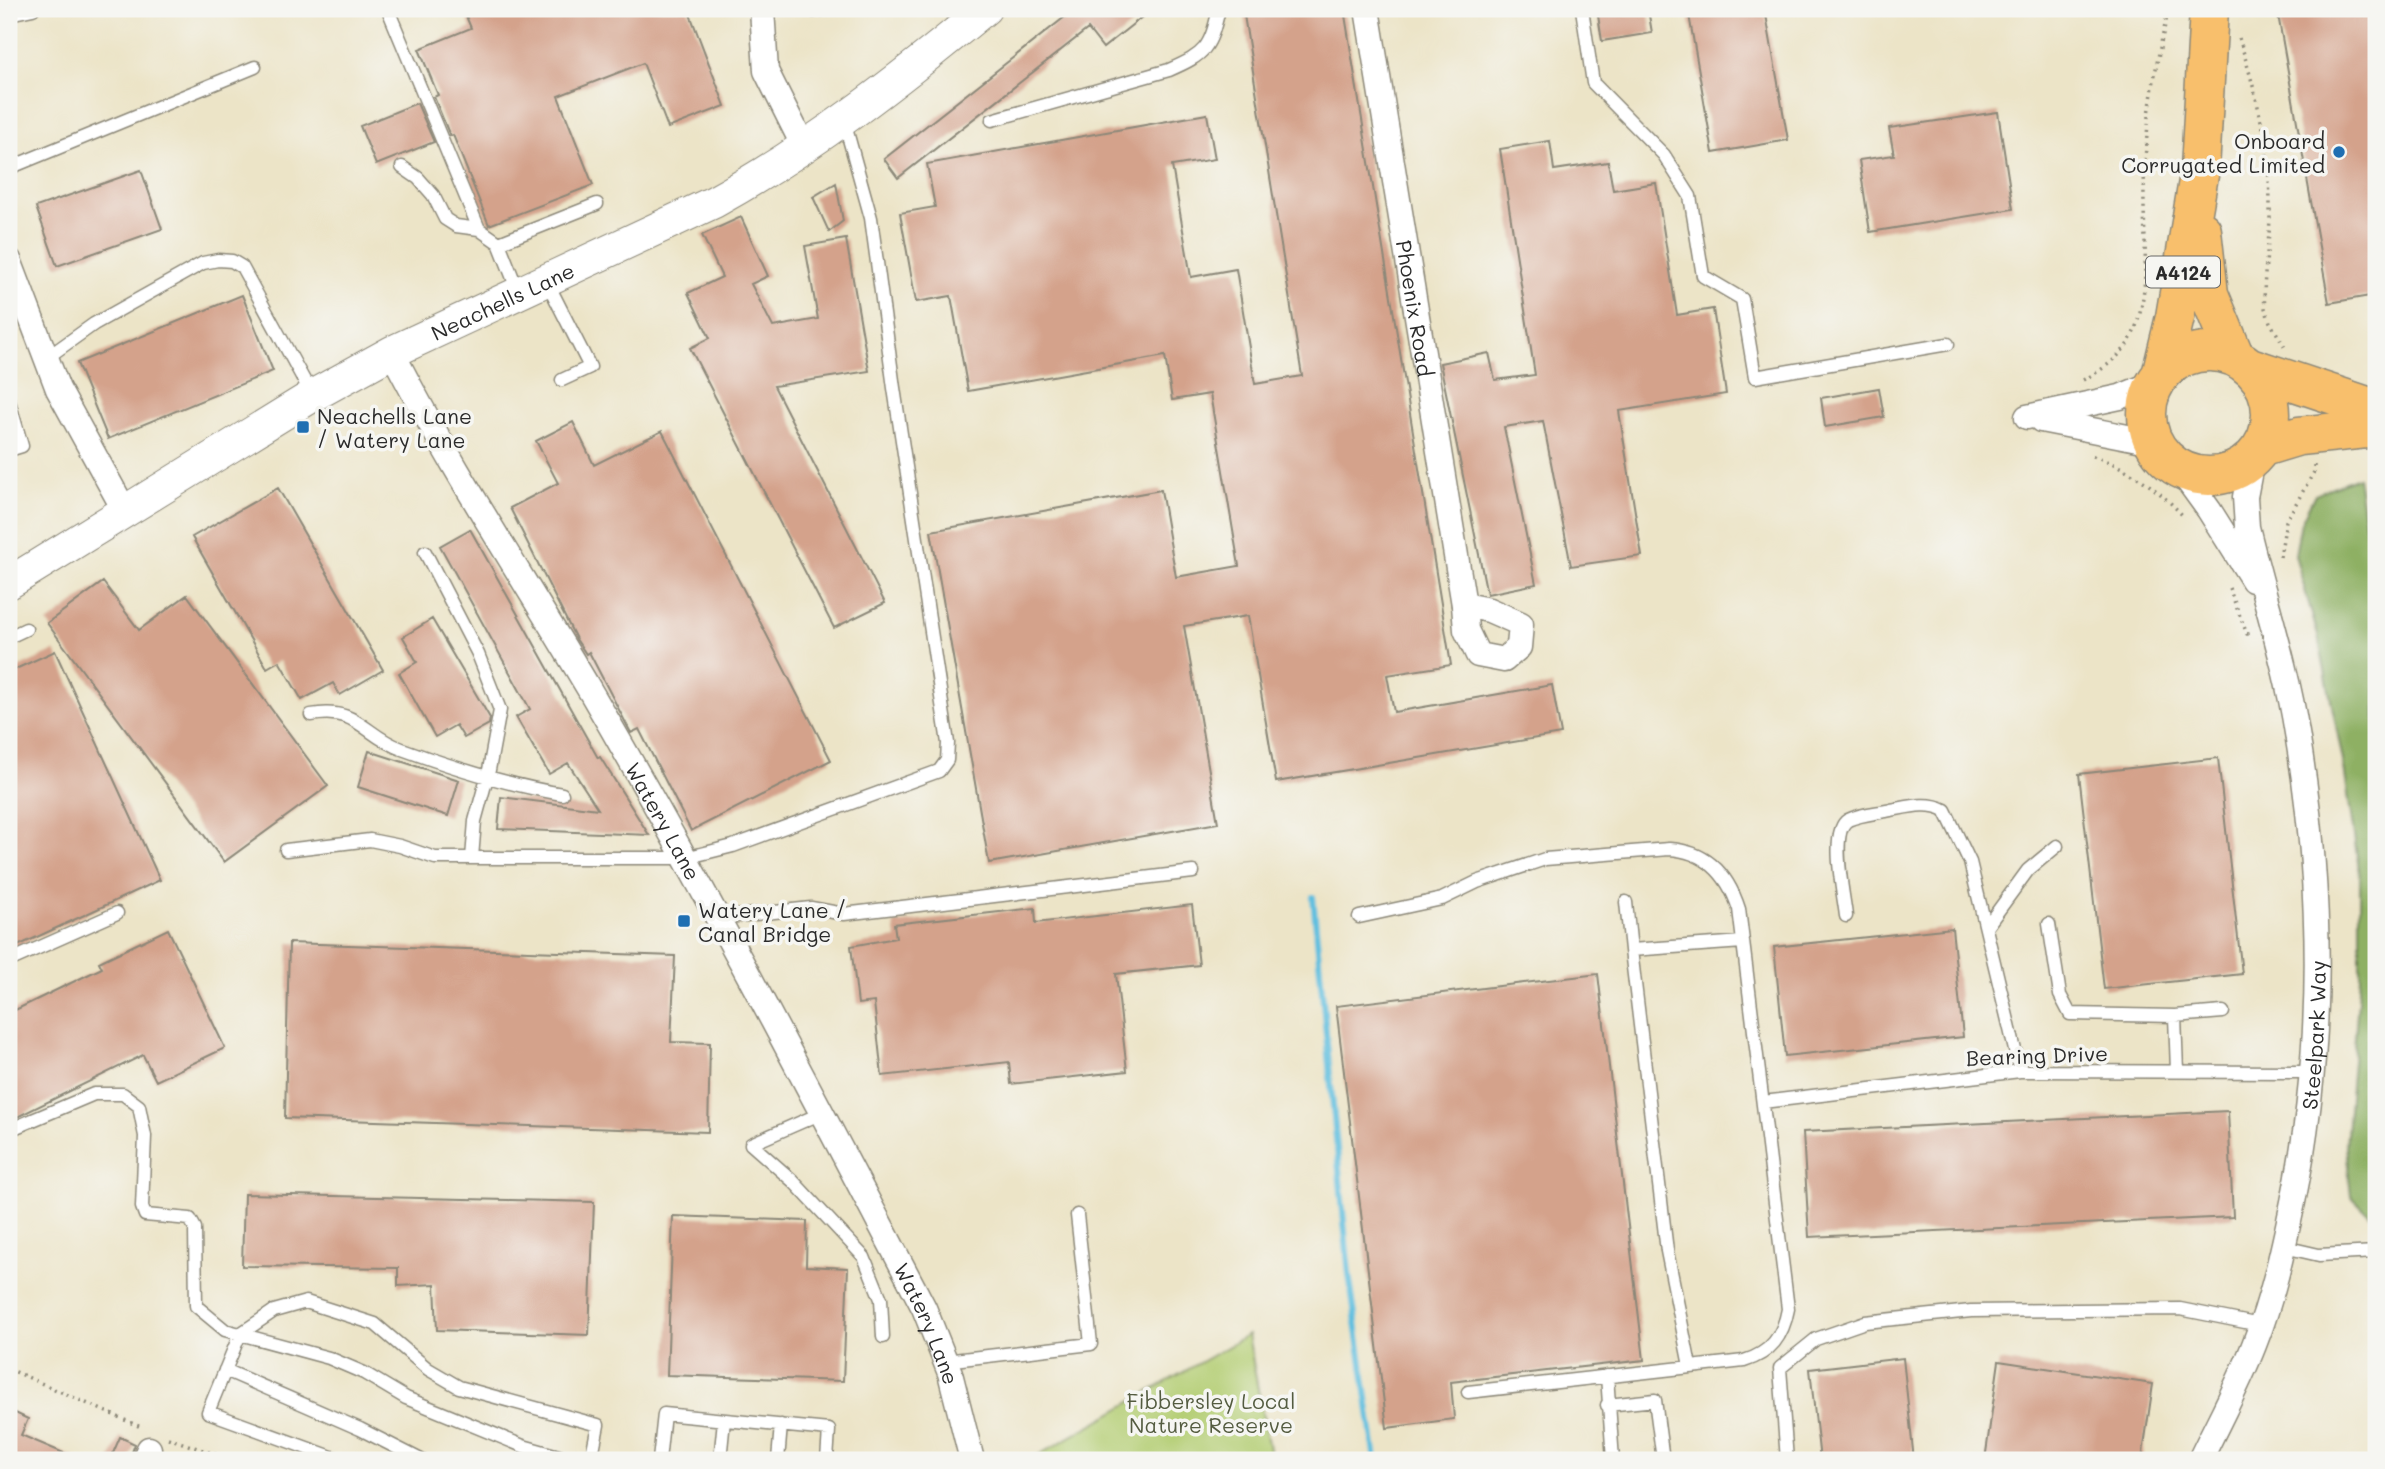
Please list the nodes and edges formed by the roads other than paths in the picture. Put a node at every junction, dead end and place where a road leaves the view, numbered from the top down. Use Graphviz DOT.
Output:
graph roads {
  1 [pos="33,9"];
  2 [pos="762,9"];
  3 [pos="985,9"];
  4 [pos="1219,9"];
  5 [pos="1367,9"];
  6 [pos="1582,9"];
  7 [pos="2209,9"];
  8 [pos="389,12"];
  9 [pos="9,14"];
  10 [pos="255,67"];
  11 [pos="992,120"];
  12 [pos="844,121"];
  13 [pos="805,149"];
  14 [pos="402,167"];
  15 [pos="9,168"];
  16 [pos="2200,169"];
  17 [pos="597,204"];
  18 [pos="479,229"];
  19 [pos="499,243"];
  20 [pos="9,260"];
  21 [pos="546,280"];
  22 [pos="518,292"];
  23 [pos="1948,344"];
  24 [pos="392,352"];
  25 [pos="45,359"];
  26 [pos="2242,361"];
  27 [pos="2159,379"];
  28 [pos="562,380"];
  29 [pos="312,396"];
  30 [pos="9,401"];
  31 [pos="2376,410"];
  32 [pos="2376,428"];
  33 [pos="2153,442"];
  34 [pos="9,450"];
  35 [pos="2258,454"];
  36 [pos="2180,470"];
  37 [pos="126,513"];
  38 [pos="425,552"];
  39 [pos="9,583"];
  40 [pos="2263,595"];
  41 [pos="1464,605"];
  42 [pos="26,629"];
  43 [pos="9,637"];
  44 [pos="311,715"];
  45 [pos="488,776"];
  46 [pos="562,794"];
  47 [pos="2057,845"];
  48 [pos="286,850"];
  49 [pos="472,858"];
  50 [pos="685,858"];
  51 [pos="1193,872"];
  52 [pos="1626,902"];
  53 [pos="117,913"];
  54 [pos="1359,916"];
  55 [pos="1846,916"];
  56 [pos="719,918"];
  57 [pos="2049,924"];
  58 [pos="1987,926"];
  59 [pos="1744,942"];
  60 [pos="1631,950"];
  61 [pos="9,961"];
  62 [pos="2223,1012"];
  63 [pos="2175,1017"];
  64 [pos="2020,1071"];
  65 [pos="2177,1071"];
  66 [pos="2314,1072"];
  67 [pos="1763,1102"];
  68 [pos="822,1113"];
  69 [pos="9,1130"];
  70 [pos="1077,1215"];
  71 [pos="2284,1247"];
  72 [pos="2376,1252"];
  73 [pos="2260,1325"];
  74 [pos="240,1334"];
  75 [pos="883,1337"];
  76 [pos="945,1361"];
  77 [pos="1690,1366"];
  78 [pos="225,1370"];
  79 [pos="1607,1376"];
  80 [pos="1468,1392"];
  81 [pos="1607,1405"];
  82 [pos="724,1420"];
  83 [pos="781,1425"];
  84 [pos="340,1460"];
  85 [pos="421,1460"];
  86 [pos="573,1460"];
  87 [pos="591,1460"];
  88 [pos="659,1460"];
  89 [pos="720,1460"];
  90 [pos="778,1460"];
  91 [pos="827,1460"];
  92 [pos="972,1460"];
  93 [pos="1614,1460"];
  94 [pos="1663,1460"];
  95 [pos="1787,1460"];
  96 [pos="2200,1460"];
  1 -- 9 [label="lane"];
  2 -- 13 [label="street"];
  3 -- 12 [label="street, Neachells Lane"];
  4 -- 11 [label="lane"];
  5 -- 41 [label="street, Phoenix Road"];
  6 -- 23 [label="lane"];
  7 -- 16 [label="main road, A4124"];
  8 -- 18 [label="lane"];
  10 -- 15 [label="lane"];
  12 -- 13 [label="street, Neachells Lane"];
  12 -- 50 [label="lane"];
  13 -- 21 [label="street, Neachells Lane"];
  14 -- 18 [label="lane"];
  16 -- 26 [label="main road, A4124"];
  16 -- 27 [label="main road, A4124"];
  17 -- 19 [label="lane"];
  18 -- 19 [label="lane"];
  19 -- 22 [label="lane"];
  20 -- 25 [label="street"];
  21 -- 22 [label="street, Neachells Lane"];
  21 -- 28 [label="lane"];
  22 -- 24 [label="street, Neachells Lane"];
  24 -- 29 [label="street, Neachells Lane"];
  24 -- 50 [label="street, Watery Lane"];
  25 -- 29 [label="lane"];
  25 -- 37 [label="street"];
  26 -- 27 [label="main road"];
  26 -- 31 [label="main road"];
  26 -- 35 [label="main road"];
  27 -- 33 [label="main road"];
  27 -- 33 [label="street"];
  29 -- 37 [label="street, Neachells Lane"];
  30 -- 34 [label="lane"];
  32 -- 35 [label="main road"];
  33 -- 36 [label="main road"];
  35 -- 36 [label="main road"];
  35 -- 40 [label="street, Steelpark Way"];
  36 -- 40 [label="street, Steelpark Way"];
  37 -- 39 [label="street, Neachells Lane"];
  38 -- 45 [label="lane"];
  40 -- 66 [label="street, Steelpark Way"];
  42 -- 43 [label="lane"];
  44 -- 45 [label="lane"];
  45 -- 46 [label="lane"];
  45 -- 49 [label="lane"];
  47 -- 58 [label="lane"];
  48 -- 49 [label="lane"];
  49 -- 50 [label="lane"];
  50 -- 56 [label="street, Watery Lane"];
  51 -- 56 [label="lane"];
  52 -- 60 [label="lane"];
  53 -- 61 [label="lane"];
  54 -- 59 [label="lane"];
  55 -- 58 [label="lane"];
  56 -- 68 [label="street, Watery Lane"];
  57 -- 63 [label="lane"];
  58 -- 64 [label="lane"];
  59 -- 60 [label="lane"];
  59 -- 67 [label="lane"];
  60 -- 77 [label="lane"];
  62 -- 63 [label="lane"];
  63 -- 65 [label="lane"];
  64 -- 65 [label="lane, Bearing Drive"];
  64 -- 67 [label="lane, Bearing Drive"];
  65 -- 66 [label="lane, Bearing Drive"];
  66 -- 71 [label="street, Steelpark Way"];
  67 -- 77 [label="lane"];
  68 -- 75 [label="lane"];
  68 -- 76 [label="street, Watery Lane"];
  69 -- 74 [label="lane"];
  70 -- 76 [label="lane"];
  71 -- 72 [label="lane"];
  71 -- 73 [label="street, Steelpark Way"];
  73 -- 95 [label="lane"];
  73 -- 96 [label="street, Steelpark Way"];
  74 -- 78 [label="lane"];
  74 -- 86 [label="lane"];
  74 -- 87 [label="lane"];
  76 -- 92 [label="street, Watery Lane"];
  77 -- 79 [label="lane"];
  78 -- 84 [label="lane"];
  78 -- 85 [label="lane"];
  79 -- 80 [label="lane"];
  79 -- 81 [label="lane"];
  81 -- 93 [label="lane"];
  81 -- 94 [label="lane"];
  82 -- 83 [label="lane"];
  82 -- 88 [label="lane"];
  82 -- 89 [label="lane"];
  83 -- 90 [label="lane"];
  83 -- 91 [label="lane"];
}
